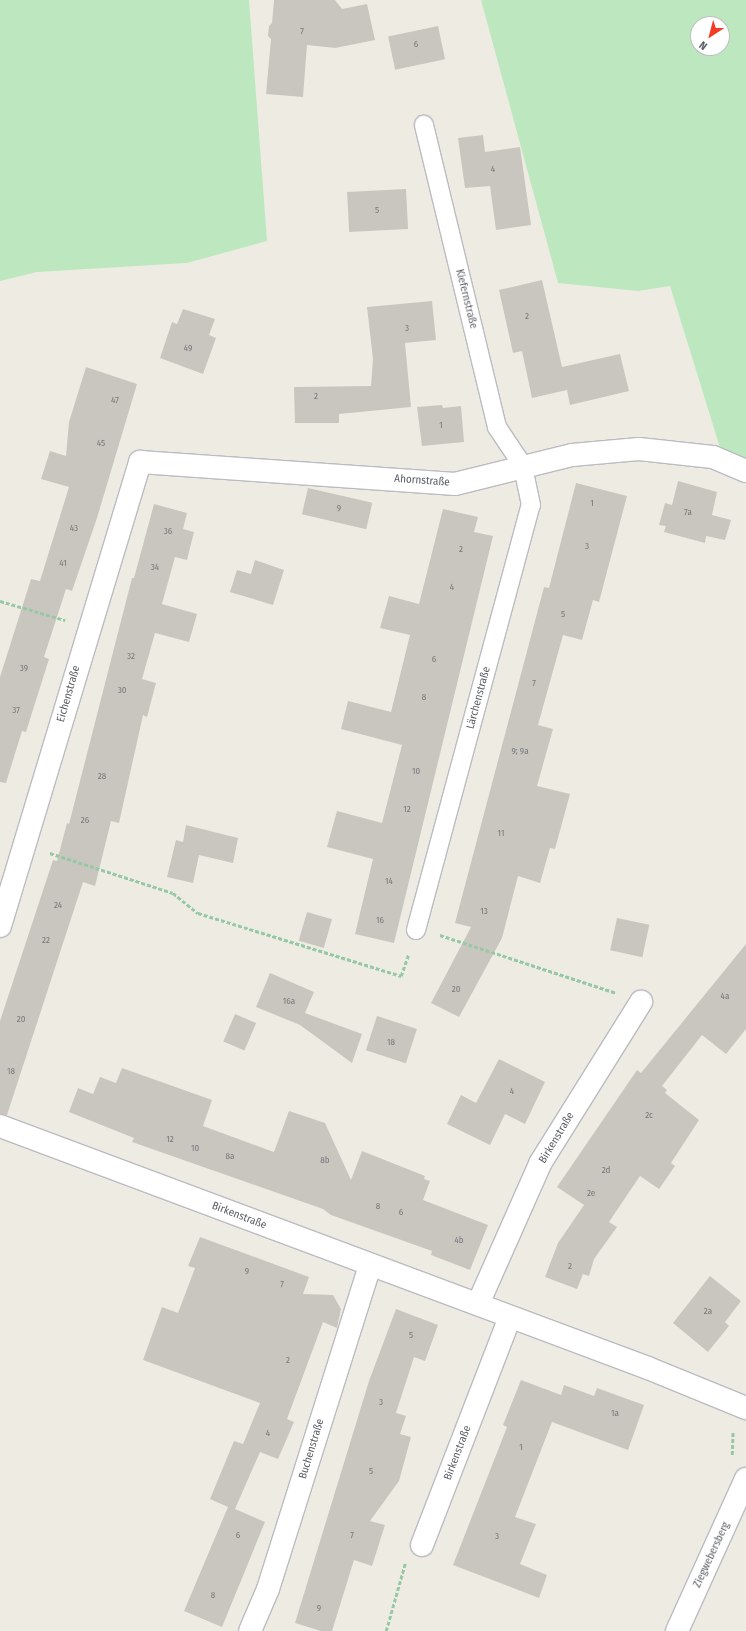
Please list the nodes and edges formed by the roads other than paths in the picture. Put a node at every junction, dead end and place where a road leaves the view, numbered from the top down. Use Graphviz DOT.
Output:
graph roads {
  1 [pos="424,125"];
  2 [pos="140,462"];
  3 [pos="523,466"];
  4 [pos="746,471"];
  5 [pos="0,926"];
  6 [pos="416,930"];
  7 [pos="641,1002"];
  8 [pos="0,1126"];
  9 [pos="370,1265"];
  10 [pos="478,1304"];
  11 [pos="510,1317"];
  12 [pos="746,1408"];
  13 [pos="746,1479"];
  14 [pos="422,1545"];
  15 [pos="250,1631"];
  16 [pos="677,1631"];
  1 -- 3 [label="lane, Kiefernstraße"];
  2 -- 3 [label="street, Ahornstraße"];
  2 -- 5 [label="street, Eichenstraße"];
  3 -- 4 [label="street, Ahornstraße"];
  3 -- 6 [label="lane, Lärchenstraße"];
  7 -- 10 [label="street, Birkenstraße"];
  8 -- 9 [label="street, Birkenstraße"];
  9 -- 10 [label="street, Birkenstraße"];
  9 -- 15 [label="street, Buchenstraße"];
  10 -- 11 [label="street, Birkenstraße"];
  11 -- 12 [label="street, Birkenstraße"];
  11 -- 14 [label="street, Birkenstraße"];
  13 -- 16 [label="street, Ziegwebersberg"];
}
